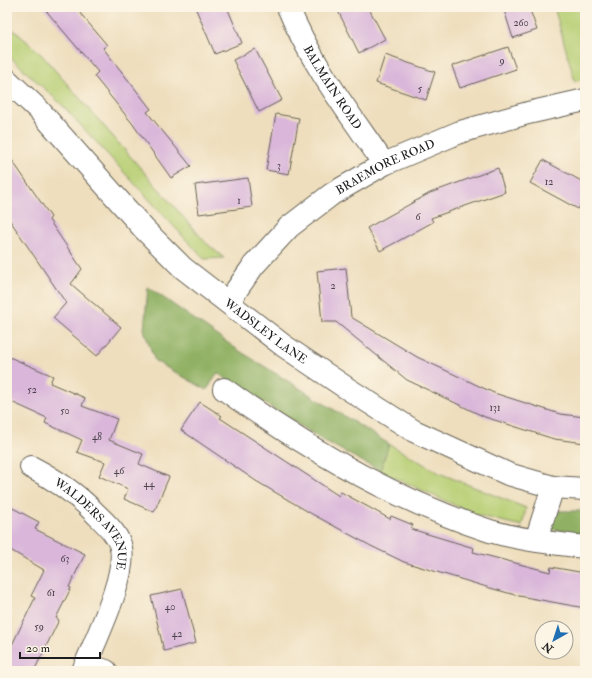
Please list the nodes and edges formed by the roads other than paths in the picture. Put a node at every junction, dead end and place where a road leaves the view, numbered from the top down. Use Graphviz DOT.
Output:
graph roads {
  1 [pos="288,7"];
  2 [pos="7,80"];
  3 [pos="585,100"];
  4 [pos="384,164"];
  5 [pos="228,302"];
  6 [pos="224,389"];
  7 [pos="31,467"];
  8 [pos="552,487"];
  9 [pos="585,489"];
  10 [pos="536,540"];
  11 [pos="585,547"];
  12 [pos="85,667"];
  13 [pos="106,671"];
  1 -- 4 [label="street, BALMAIN ROAD"];
  2 -- 5 [label="street, WADSLEY LANE"];
  3 -- 4 [label="street, BRAEMORE ROAD"];
  4 -- 5 [label="street, BRAEMORE ROAD"];
  5 -- 8 [label="street, WADSLEY LANE"];
  6 -- 10 [label="street"];
  7 -- 12 [label="street, WALDERS AVENUE"];
  8 -- 9 [label="street, WADSLEY LANE"];
  8 -- 10 [label="street"];
  10 -- 11 [label="street"];
  12 -- 13 [label="street, WALDERS AVENUE"];
}
